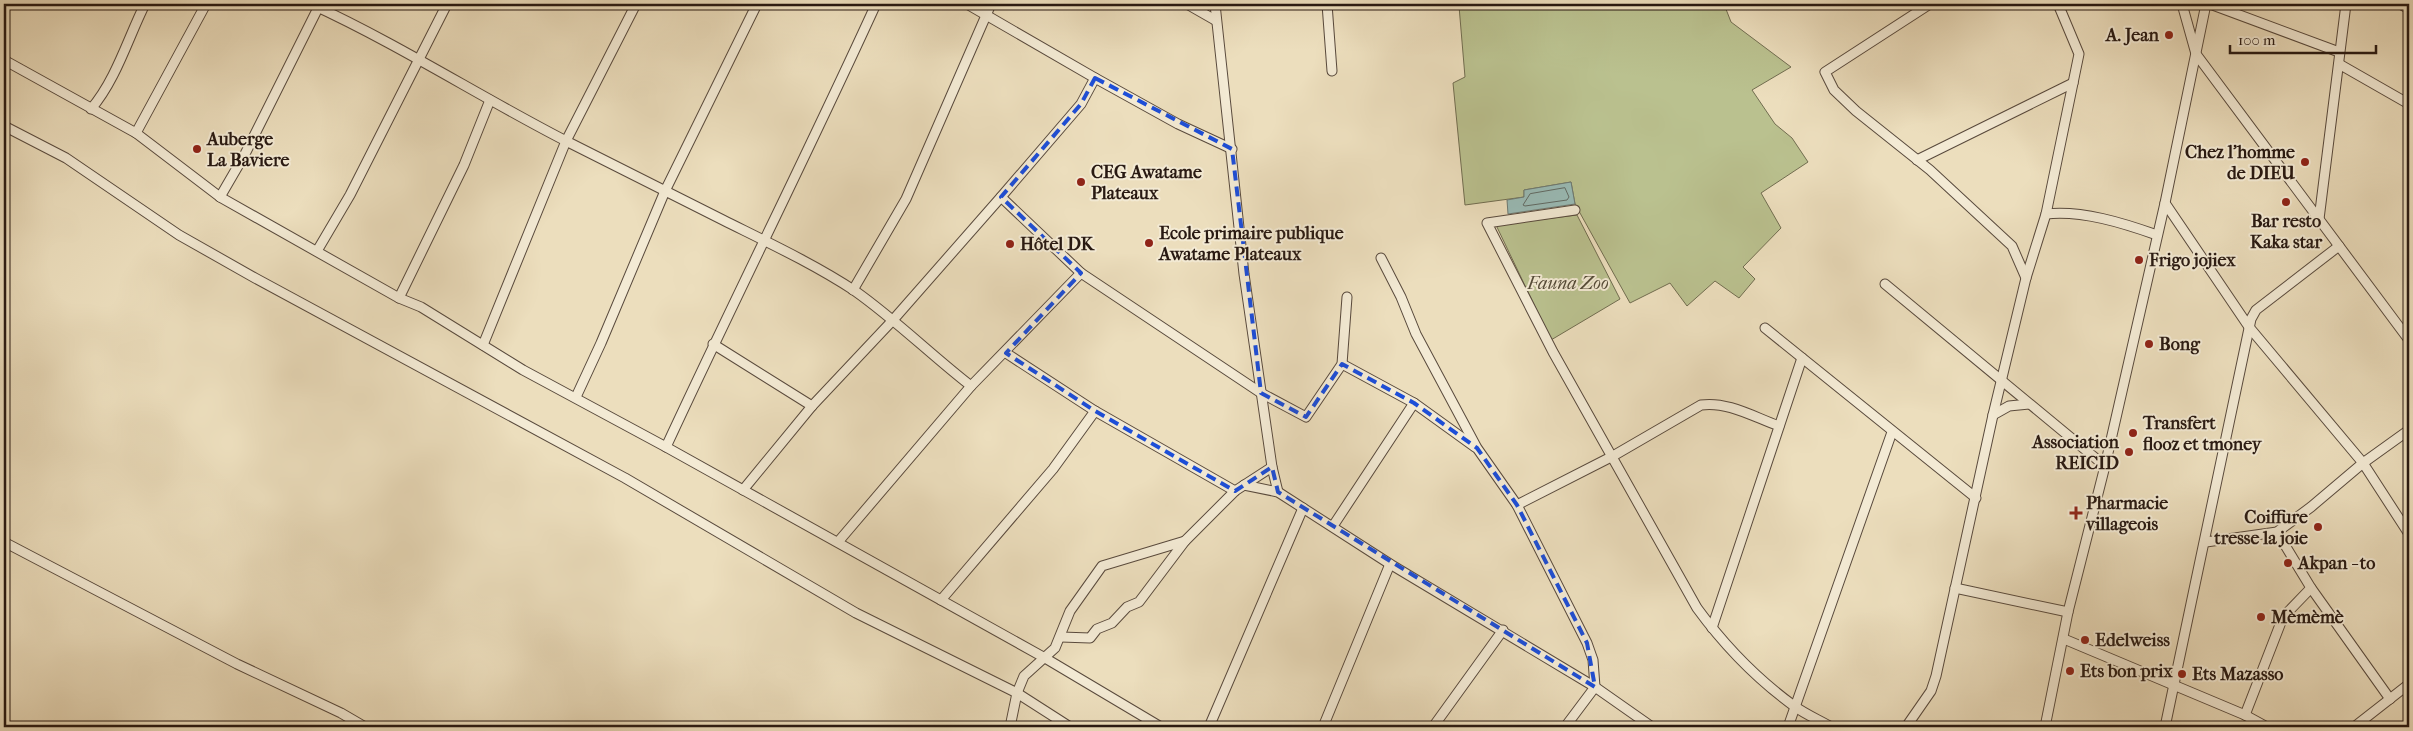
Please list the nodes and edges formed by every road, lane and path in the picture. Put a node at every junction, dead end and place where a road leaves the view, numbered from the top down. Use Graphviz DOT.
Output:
graph roads {
  1 [pos="145,4"];
  2 [pos="206,4"];
  3 [pos="447,4"];
  4 [pos="636,4"];
  5 [pos="757,4"];
  6 [pos="876,4"];
  7 [pos="966,4"];
  8 [pos="991,4"];
  9 [pos="1188,4"];
  10 [pos="1215,4"];
  11 [pos="1327,4"];
  12 [pos="1930,4"];
  13 [pos="2058,4"];
  14 [pos="2182,4"];
  15 [pos="2206,4"];
  16 [pos="2210,4"];
  17 [pos="2346,4"];
  18 [pos="2400,4"];
  19 [pos="316,5"];
  20 [pos="2409,9"];
  21 [pos="986,13"];
  22 [pos="1215,20"];
  23 [pos="2338,52"];
  24 [pos="2196,54"];
  25 [pos="418,58"];
  26 [pos="4,60"];
  27 [pos="2339,64"];
  28 [pos="1332,71"];
  29 [pos="1095,78"];
  30 [pos="2073,84"];
  31 [pos="490,100"];
  32 [pos="2409,104"];
  33 [pos="91,108"];
  34 [pos="4,126"];
  35 [pos="136,133"];
  36 [pos="566,141"];
  37 [pos="1232,149"];
  38 [pos="1917,160"];
  39 [pos="665,191"];
  40 [pos="220,197"];
  41 [pos="1001,197"];
  42 [pos="2164,202"];
  43 [pos="1575,210"];
  44 [pos="2046,214"];
  45 [pos="2319,219"];
  46 [pos="2157,235"];
  47 [pos="766,241"];
  48 [pos="2339,246"];
  49 [pos="317,252"];
  50 [pos="1381,258"];
  51 [pos="1081,273"];
  52 [pos="2026,278"];
  53 [pos="1885,284"];
  54 [pos="854,290"];
  55 [pos="1347,297"];
  56 [pos="400,298"];
  57 [pos="894,320"];
  58 [pos="2249,327"];
  59 [pos="1765,328"];
  60 [pos="2409,340"];
  61 [pos="713,344"];
  62 [pos="483,345"];
  63 [pos="1006,353"];
  64 [pos="1802,358"];
  65 [pos="1342,364"];
  66 [pos="2001,382"];
  67 [pos="971,386"];
  68 [pos="1261,392"];
  69 [pos="576,397"];
  70 [pos="1414,403"];
  71 [pos="2029,404"];
  72 [pos="812,406"];
  73 [pos="1095,411"];
  74 [pos="1993,415"];
  75 [pos="1778,426"];
  76 [pos="2409,430"];
  77 [pos="1892,432"];
  78 [pos="666,447"];
  79 [pos="1478,448"];
  80 [pos="1613,456"];
  81 [pos="2363,463"];
  82 [pos="2105,466"];
  83 [pos="1272,467"];
  84 [pos="1244,485"];
  85 [pos="743,490"];
  86 [pos="1235,490"];
  87 [pos="1278,492"];
  88 [pos="1976,498"];
  89 [pos="1517,505"];
  90 [pos="1303,508"];
  91 [pos="1333,526"];
  92 [pos="2277,532"];
  93 [pos="2409,534"];
  94 [pos="1185,541"];
  95 [pos="4,542"];
  96 [pos="838,542"];
  97 [pos="2206,542"];
  98 [pos="1390,564"];
  99 [pos="1956,588"];
  100 [pos="2311,588"];
  101 [pos="941,600"];
  102 [pos="2068,612"];
  103 [pos="1712,628"];
  104 [pos="1504,630"];
  105 [pos="1061,637"];
  106 [pos="2064,639"];
  107 [pos="1045,658"];
  108 [pos="2409,684"];
  109 [pos="2174,685"];
  110 [pos="1595,687"];
  111 [pos="1017,693"];
  112 [pos="2390,699"];
  113 [pos="1795,707"];
  114 [pos="2245,715"];
  115 [pos="365,727"];
  116 [pos="1010,727"];
  117 [pos="1070,727"];
  118 [pos="1161,727"];
  119 [pos="1209,727"];
  120 [pos="1322,727"];
  121 [pos="1434,727"];
  122 [pos="1565,727"];
  123 [pos="1652,727"];
  124 [pos="1788,727"];
  125 [pos="1831,727"];
  126 [pos="1906,727"];
  127 [pos="2045,727"];
  128 [pos="2165,727"];
  129 [pos="2267,727"];
  130 [pos="2354,727"];
  1 -- 33 [label="street"];
  2 -- 35 [label="street"];
  3 -- 25 [label="street"];
  4 -- 36 [label="street"];
  5 -- 39 [label="street"];
  6 -- 47 [label="street"];
  7 -- 21 [label="street"];
  8 -- 21 [label="street"];
  9 -- 22 [label="street"];
  10 -- 22 [label="street"];
  11 -- 28 [label="street"];
  12 -- 38 [label="street"];
  13 -- 30 [label="street"];
  14 -- 24 [label="street"];
  15 -- 24 [label="street"];
  16 -- 23 [label="street"];
  17 -- 23 [label="street"];
  18 -- 20 [label="street"];
  19 -- 25 [label="street"];
  19 -- 40 [label="street"];
  21 -- 29 [label="street"];
  21 -- 54 [label="street"];
  22 -- 37 [label="street"];
  23 -- 27 [label="street"];
  24 -- 42 [label="street"];
  24 -- 45 [label="street"];
  25 -- 31 [label="street"];
  25 -- 49 [label="street"];
  26 -- 33 [label="street"];
  27 -- 32 [label="street"];
  27 -- 45 [label="street"];
  29 -- 37 [label="street"];
  29 -- 41 [label="street"];
  30 -- 38 [label="street"];
  30 -- 44 [label="street"];
  31 -- 36 [label="street"];
  31 -- 56 [label="street"];
  33 -- 35 [label="street"];
  34 -- 111 [label="street"];
  35 -- 40 [label="street"];
  36 -- 39 [label="street"];
  36 -- 62 [label="street"];
  37 -- 68 [label="street"];
  38 -- 52 [label="street"];
  39 -- 47 [label="street"];
  39 -- 69 [label="street"];
  40 -- 49 [label="street"];
  41 -- 51 [label="street"];
  41 -- 57 [label="street"];
  42 -- 46 [label="street"];
  42 -- 58 [label="street"];
  43 -- 80 [label="street"];
  44 -- 46 [label="street"];
  44 -- 52 [label="street"];
  45 -- 48 [label="street"];
  46 -- 82 [label="street"];
  47 -- 54 [label="street"];
  47 -- 61 [label="street"];
  48 -- 58 [label="street"];
  48 -- 60 [label="street"];
  49 -- 56 [label="street"];
  50 -- 79 [label="street"];
  51 -- 63 [label="street"];
  51 -- 68 [label="street"];
  52 -- 66 [label="street"];
  53 -- 66 [label="street"];
  54 -- 57 [label="street"];
  55 -- 65 [label="street"];
  56 -- 62 [label="street"];
  57 -- 67 [label="street"];
  57 -- 72 [label="street"];
  58 -- 81 [label="street"];
  58 -- 97 [label="street"];
  59 -- 64 [label="street"];
  61 -- 72 [label="street"];
  61 -- 78 [label="street"];
  62 -- 69 [label="street"];
  63 -- 67 [label="street"];
  63 -- 73 [label="street"];
  64 -- 75 [label="street"];
  64 -- 77 [label="street"];
  65 -- 68 [label="street"];
  65 -- 70 [label="street"];
  66 -- 71 [label="street"];
  66 -- 74 [label="street"];
  67 -- 96 [label="street"];
  68 -- 83 [label="street"];
  69 -- 78 [label="street"];
  70 -- 79 [label="street"];
  70 -- 91 [label="street"];
  71 -- 74 [label="street"];
  71 -- 82 [label="street"];
  72 -- 85 [label="street"];
  73 -- 86 [label="street"];
  73 -- 101 [label="street"];
  74 -- 88 [label="street"];
  75 -- 80 [label="street"];
  75 -- 103 [label="street"];
  76 -- 81 [label="street"];
  77 -- 88 [label="street"];
  77 -- 113 [label="street"];
  78 -- 85 [label="street"];
  79 -- 89 [label="street"];
  80 -- 89 [label="street"];
  80 -- 103 [label="street"];
  81 -- 92 [label="street"];
  81 -- 93 [label="street"];
  82 -- 102 [label="street"];
  83 -- 84 [label="street"];
  83 -- 87 [label="street"];
  84 -- 86 [label="street"];
  84 -- 87 [label="street"];
  85 -- 96 [label="street"];
  86 -- 94 [label="street"];
  87 -- 90 [label="street"];
  88 -- 99 [label="street"];
  89 -- 110 [label="street"];
  90 -- 91 [label="street"];
  90 -- 119 [label="street"];
  91 -- 98 [label="street"];
  92 -- 97 [label="street"];
  92 -- 100 [label="street"];
  94 -- 105 [label="street"];
  94 -- 105 [label="street"];
  95 -- 115 [label="street"];
  96 -- 101 [label="street"];
  97 -- 109 [label="street"];
  98 -- 104 [label="street"];
  98 -- 120 [label="street"];
  99 -- 102 [label="street"];
  99 -- 126 [label="street"];
  100 -- 112 [label="street"];
  100 -- 114 [label="street"];
  101 -- 107 [label="street"];
  102 -- 106 [label="street"];
  103 -- 113 [label="street"];
  104 -- 110 [label="street"];
  104 -- 121 [label="street"];
  105 -- 107 [label="street"];
  106 -- 109 [label="street"];
  106 -- 127 [label="street"];
  107 -- 111 [label="street"];
  107 -- 118 [label="street"];
  108 -- 112 [label="street"];
  109 -- 114 [label="street"];
  109 -- 128 [label="street"];
  110 -- 122 [label="street"];
  110 -- 123 [label="street"];
  111 -- 116 [label="street"];
  111 -- 117 [label="street"];
  112 -- 130 [label="street"];
  113 -- 124 [label="street"];
  113 -- 125 [label="street"];
  114 -- 129 [label="street"];
}
